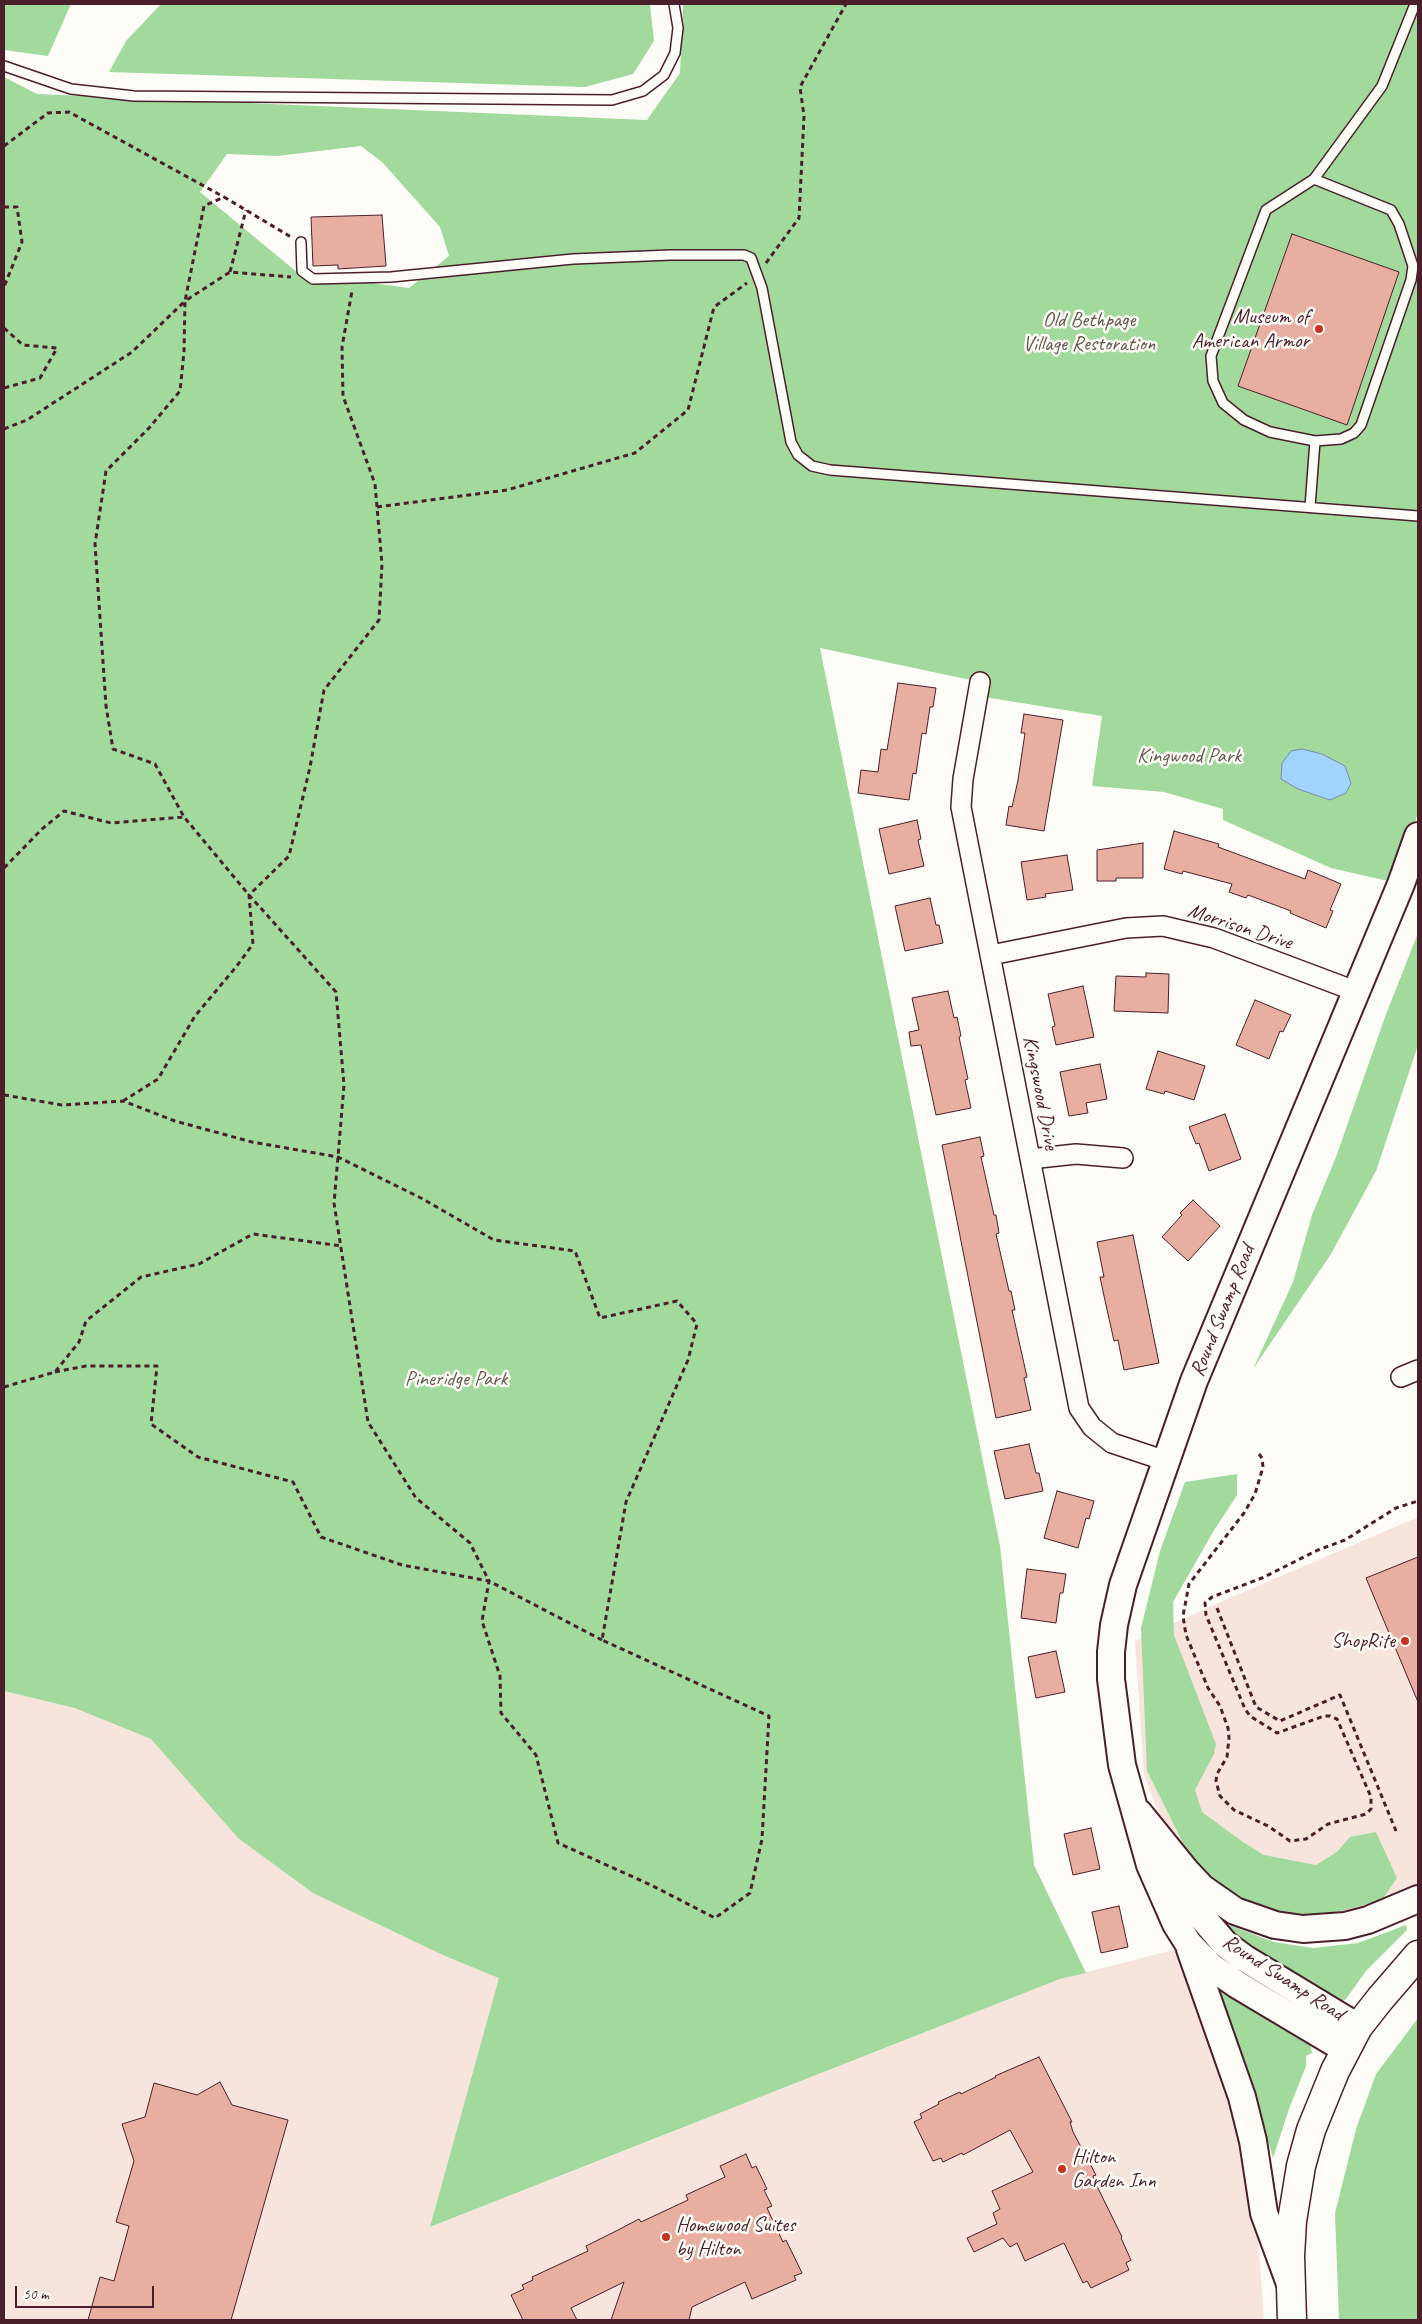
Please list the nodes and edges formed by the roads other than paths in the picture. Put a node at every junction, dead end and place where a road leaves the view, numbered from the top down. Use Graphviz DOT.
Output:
graph roads {
  1 [pos="674,4"];
  2 [pos="1415,4"];
  3 [pos="4,66"];
  4 [pos="1314,179"];
  5 [pos="301,242"];
  6 [pos="1315,441"];
  7 [pos="1310,507"];
  8 [pos="1418,516"];
  9 [pos="980,682"];
  10 [pos="1418,836"];
  11 [pos="990,955"];
  12 [pos="1355,991"];
  13 [pos="1123,1158"];
  14 [pos="1030,1159"];
  15 [pos="1166,1461"];
  16 [pos="1132,1803"];
  17 [pos="1418,1899"];
  18 [pos="1188,1943"];
  19 [pos="1418,1955"];
  20 [pos="1352,2038"];
  21 [pos="1291,2286"];
  22 [pos="1292,2320"];
  1 -- 3 [label="lane"];
  2 -- 4 [label="lane"];
  4 -- 6 [label="lane"];
  4 -- 6 [label="lane"];
  5 -- 7 [label="lane"];
  6 -- 7 [label="lane"];
  7 -- 8 [label="lane"];
  9 -- 11 [label="street, Kingswood Drive"];
  10 -- 12 [label="main road, Round Swamp Road"];
  11 -- 12 [label="street, Morrison Drive"];
  11 -- 14 [label="street, Kingswood Drive"];
  12 -- 15 [label="main road, Round Swamp Road"];
  13 -- 14 [label="street"];
  14 -- 15 [label="street, Kingswood Drive"];
  15 -- 16 [label="main road, Round Swamp Road"];
  16 -- 17 [label="main road"];
  16 -- 18 [label="main road, Round Swamp Road"];
  16 -- 20 [label="main road, Round Swamp Road"];
  18 -- 20 [label="main road, Round Swamp Road"];
  18 -- 21 [label="main road"];
  19 -- 20 [label="main road"];
  20 -- 21 [label="main road, Round Swamp Road"];
  21 -- 22 [label="main road, Round Swamp Road"];
}
